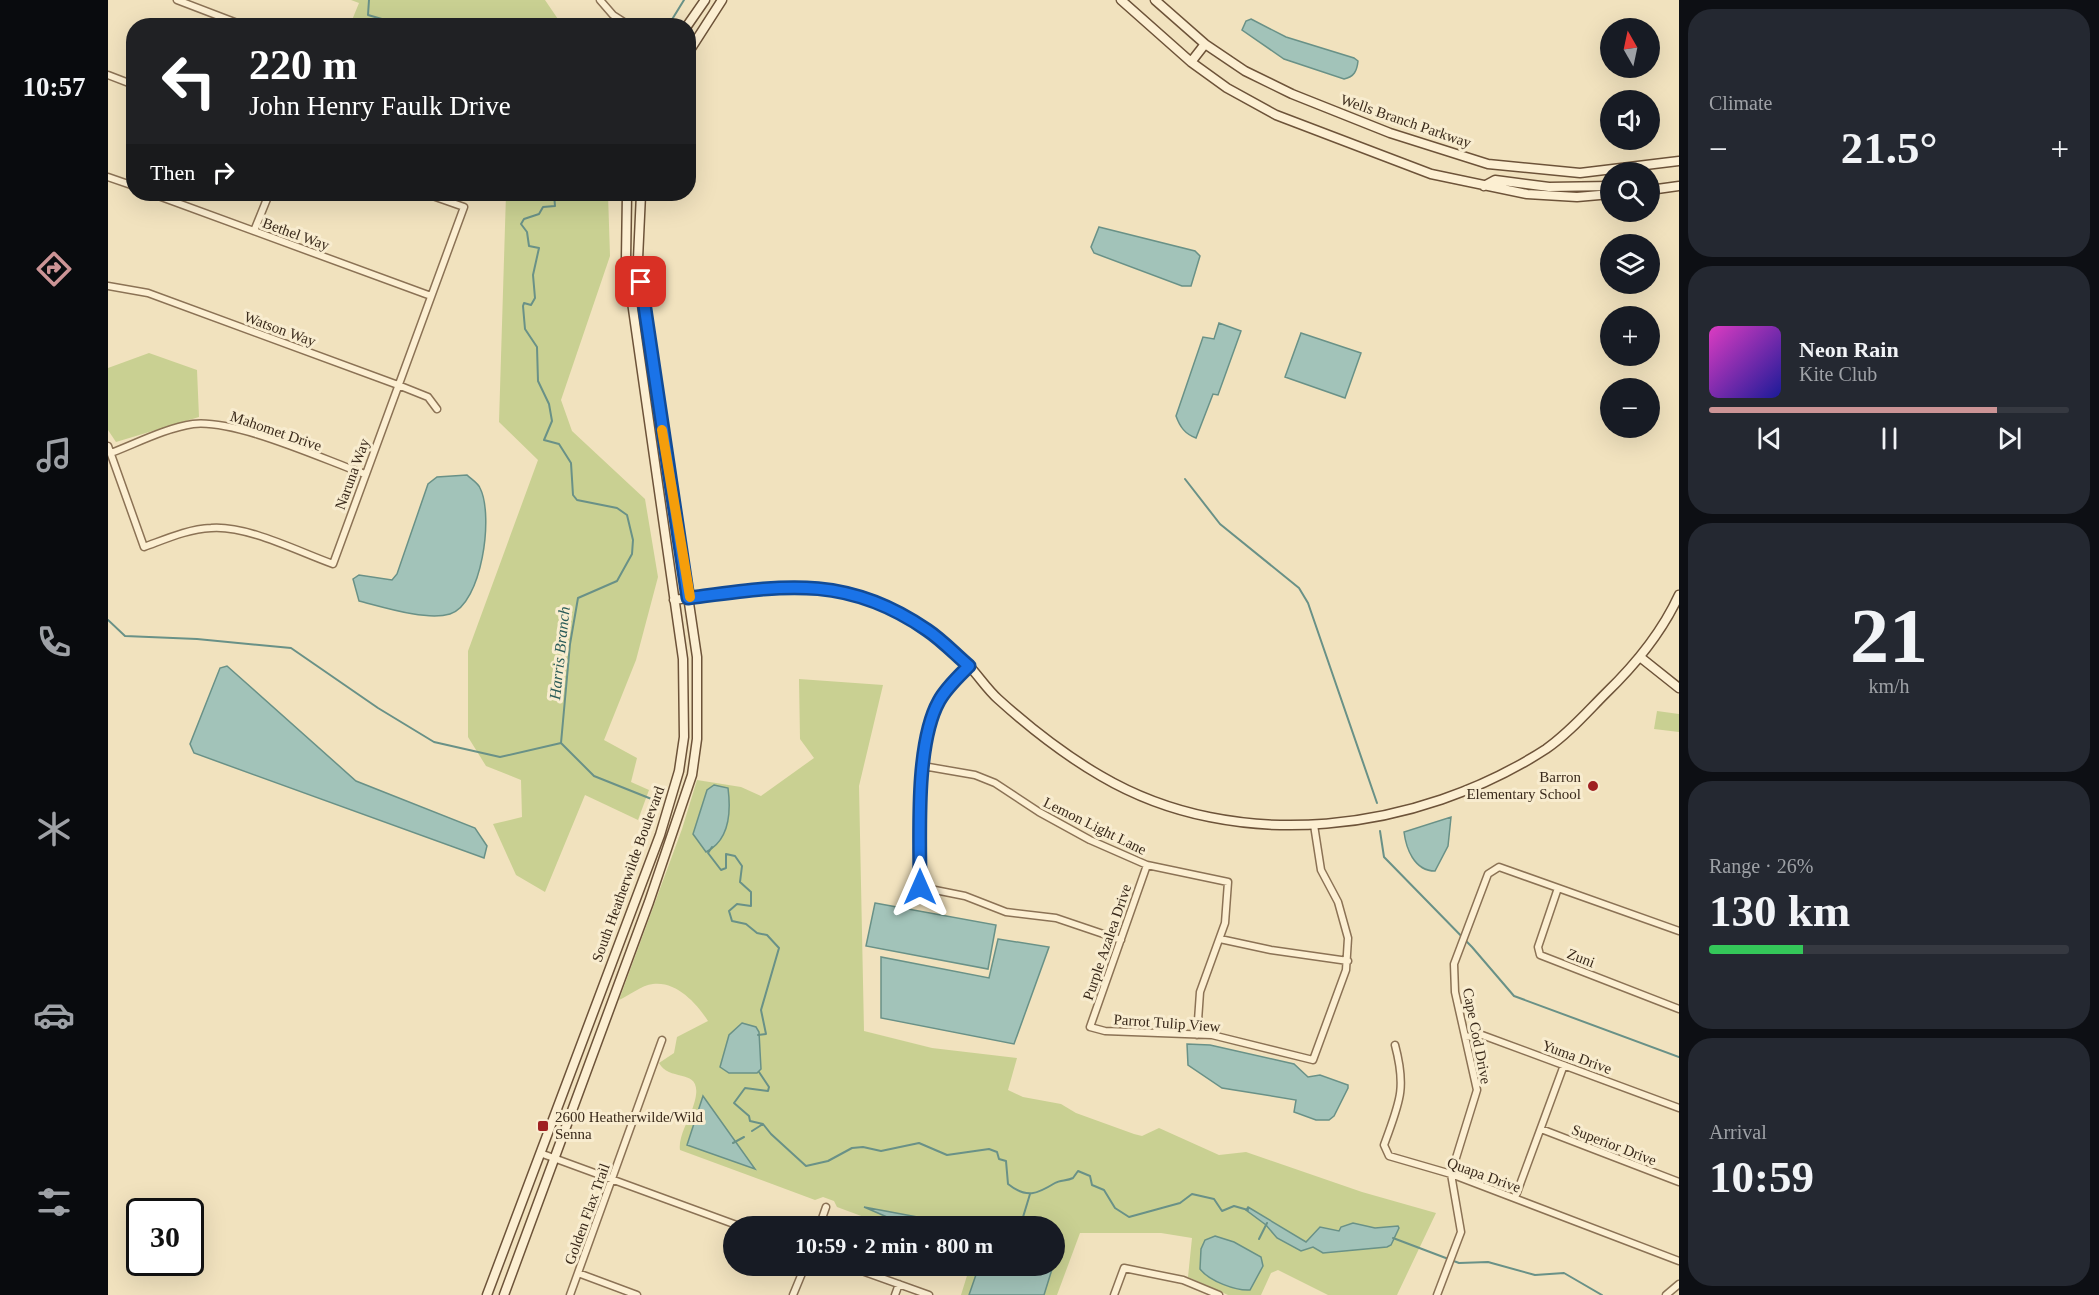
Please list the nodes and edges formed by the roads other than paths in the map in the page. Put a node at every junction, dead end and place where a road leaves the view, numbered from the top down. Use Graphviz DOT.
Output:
graph roads {
  1 [pos="177,0"];
  2 [pos="610,0"];
  3 [pos="705,0"];
  4 [pos="722,0"];
  5 [pos="1121,0"];
  6 [pos="1155,0"];
  7 [pos="602,2"];
  8 [pos="224,18"];
  9 [pos="621,18"];
  10 [pos="693,18"];
  11 [pos="696,41"];
  12 [pos="1205,44"];
  13 [pos="1191,62"];
  14 [pos="108,75"];
  15 [pos="126,82"];
  16 [pos="1679,161"];
  17 [pos="1660,164"];
  18 [pos="1600,171"];
  19 [pos="108,177"];
  20 [pos="126,183"];
  21 [pos="1484,186"];
  22 [pos="1600,186"];
  23 [pos="1679,186"];
  24 [pos="1660,189"];
  25 [pos="1600,196"];
  26 [pos="172,201"];
  27 [pos="266,201"];
  28 [pos="447,201"];
  29 [pos="627,201"];
  30 [pos="641,201"];
  31 [pos="255,231"];
  32 [pos="108,286"];
  33 [pos="431,296"];
  34 [pos="643,304"];
  35 [pos="631,306"];
  36 [pos="398,385"];
  37 [pos="437,409"];
  38 [pos="109,449"];
  39 [pos="365,474"];
  40 [pos="1679,595"];
  41 [pos="688,598"];
  42 [pos="674,600"];
  43 [pos="1640,657"];
  44 [pos="969,666"];
  45 [pos="1679,688"];
  46 [pos="923,766"];
  47 [pos="1314,825"];
  48 [pos="1147,865"];
  49 [pos="1558,888"];
  50 [pos="635,896"];
  51 [pos="649,902"];
  52 [pos="1679,931"];
  53 [pos="1221,939"];
  54 [pos="1121,940"];
  55 [pos="1348,961"];
  56 [pos="1679,1009"];
  57 [pos="1090,1027"];
  58 [pos="1197,1035"];
  59 [pos="1465,1037"];
  60 [pos="662,1040"];
  61 [pos="1395,1046"];
  62 [pos="1564,1065"];
  63 [pos="1679,1107"];
  64 [pos="1540,1129"];
  65 [pos="540,1153"];
  66 [pos="554,1159"];
  67 [pos="1451,1174"];
  68 [pos="612,1179"];
  69 [pos="1679,1182"];
  70 [pos="1515,1198"];
  71 [pos="826,1207"];
  72 [pos="823,1216"];
  73 [pos="723,1220"];
  74 [pos="1679,1260"];
  75 [pos="578,1273"];
  76 [pos="801,1276"];
  77 [pos="876,1276"];
  78 [pos="899,1284"];
  79 [pos="1679,1284"];
  80 [pos="487,1295"];
  81 [pos="504,1295"];
  82 [pos="570,1295"];
  83 [pos="637,1295"];
  84 [pos="793,1295"];
  85 [pos="895,1295"];
  86 [pos="929,1295"];
  87 [pos="1114,1295"];
  88 [pos="1219,1295"];
  89 [pos="1437,1295"];
  90 [pos="1666,1295"];
  1 -- 8 [label="street"];
  2 -- 7 [label="street"];
  3 -- 10 [label="main road"];
  4 -- 11 [label="main road"];
  5 -- 13 [label="main road"];
  6 -- 12 [label="main road, Wells Branch Parkway"];
  7 -- 9 [label="street"];
  12 -- 13 [label="main road"];
  12 -- 18 [label="main road, Wells Branch Parkway"];
  13 -- 21 [label="main road"];
  14 -- 15 [label="street"];
  16 -- 17 [label="main road, Wells Branch Parkway"];
  19 -- 20 [label="street"];
  21 -- 22 [label="main road"];
  21 -- 25 [label="main road"];
  23 -- 24 [label="main road"];
  26 -- 31 [label="street, Bethel Way"];
  27 -- 31 [label="street"];
  28 -- 33 [label="street, Naruna Way"];
  29 -- 35 [label="main road, South Heatherwilde Boulevard"];
  30 -- 34 [label="main road, South Heatherwilde Boulevard"];
  31 -- 33 [label="street, Bethel Way"];
  32 -- 36 [label="street, Watson Way"];
  33 -- 36 [label="street, Naruna Way"];
  34 -- 35 [label="main road"];
  34 -- 41 [label="main road, South Heatherwilde Boulevard"];
  35 -- 42 [label="main road, South Heatherwilde Boulevard"];
  36 -- 37 [label="street, Watson Way"];
  36 -- 39 [label="street, Naruna Way"];
  38 -- 39 [label="street, Mahomet Drive"];
  38 -- 39 [label="street, Naruna Way"];
  40 -- 43 [label="main road"];
  41 -- 42 [label="main road"];
  41 -- 44 [label="main road"];
  41 -- 51 [label="main road, South Heatherwilde Boulevard"];
  42 -- 50 [label="main road, South Heatherwilde Boulevard"];
  43 -- 45 [label="main road"];
  43 -- 47 [label="main road"];
  44 -- 46 [label="street"];
  44 -- 47 [label="main road"];
  46 -- 48 [label="street, Lemon Light Lane"];
  46 -- 54 [label="street"];
  47 -- 55 [label="street"];
  48 -- 53 [label="street, Lemon Light Lane"];
  48 -- 54 [label="street, Purple Azalea Drive"];
  49 -- 52 [label="street, Cape Cod Drive"];
  49 -- 56 [label="street, Zuni"];
  49 -- 59 [label="street, Cape Cod Drive"];
  50 -- 51 [label="main road"];
  50 -- 65 [label="main road, South Heatherwilde Boulevard"];
  51 -- 66 [label="main road, South Heatherwilde Boulevard"];
  53 -- 55 [label="street"];
  53 -- 58 [label="street"];
  54 -- 57 [label="street, Purple Azalea Drive"];
  55 -- 58 [label="street, Parrot Tulip View"];
  57 -- 58 [label="street, Parrot Tulip View"];
  59 -- 62 [label="street, Yuma Drive"];
  59 -- 67 [label="street, Cape Cod Drive"];
  60 -- 68 [label="street, Golden Flax Trail"];
  61 -- 67 [label="street, Quapa Drive"];
  62 -- 63 [label="street, Yuma Drive"];
  62 -- 64 [label="street"];
  64 -- 69 [label="street, Superior Drive"];
  64 -- 70 [label="street"];
  65 -- 66 [label="street"];
  65 -- 80 [label="main road, South Heatherwilde Boulevard"];
  66 -- 68 [label="street"];
  66 -- 81 [label="main road, South Heatherwilde Boulevard"];
  67 -- 70 [label="street, Quapa Drive"];
  67 -- 89 [label="street, Cape Cod Drive"];
  68 -- 73 [label="street"];
  68 -- 75 [label="street, Golden Flax Trail"];
  70 -- 74 [label="street, Quapa Drive"];
  71 -- 72 [label="street"];
  75 -- 82 [label="street, Golden Flax Trail"];
  75 -- 83 [label="street"];
  76 -- 84 [label="street"];
  77 -- 78 [label="street"];
  78 -- 85 [label="street"];
  78 -- 86 [label="street"];
  79 -- 90 [label="street"];
  87 -- 88 [label="street"];
}
